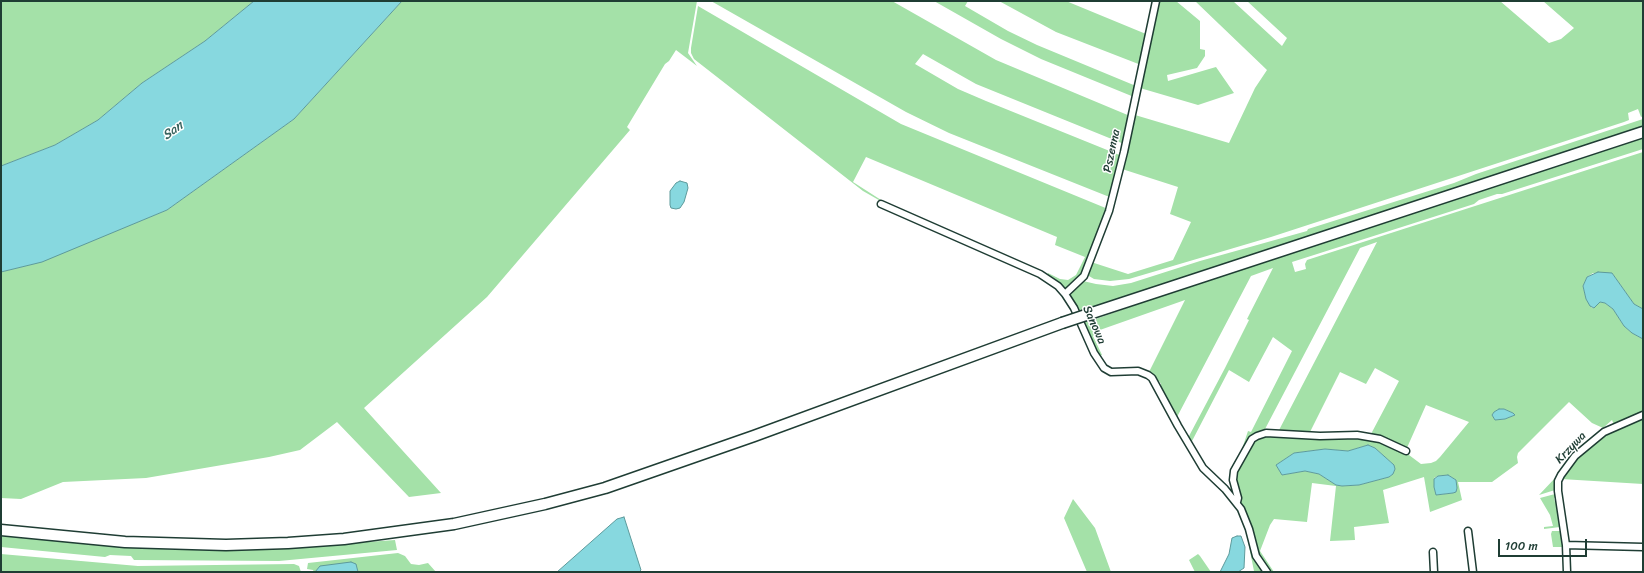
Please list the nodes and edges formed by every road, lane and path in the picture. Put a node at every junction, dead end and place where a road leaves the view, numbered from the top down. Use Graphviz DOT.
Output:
graph roads {
  1 [pos="1156,1"];
  2 [pos="1643,132"];
  3 [pos="881,204"];
  4 [pos="1065,294"];
  5 [pos="1643,415"];
  6 [pos="1406,451"];
  7 [pos="1237,502"];
  8 [pos="1,530"];
  9 [pos="1468,531"];
  10 [pos="1566,545"];
  11 [pos="1643,546"];
  12 [pos="1433,552"];
  13 [pos="1267,572"];
  14 [pos="1434,572"];
  15 [pos="1473,572"];
  16 [pos="1567,572"];
  1 -- 4 [label="street, Pszenna"];
  2 -- 8 [label="main road, bridge"];
  3 -- 4 [label="street, Sanowa"];
  4 -- 7 [label="street, Sanowa"];
  5 -- 10 [label="street, Krzywa"];
  6 -- 7 [label="street, Sanowa"];
  7 -- 13 [label="street, Sanowa"];
  9 -- 15 [label="street"];
  10 -- 11 [label="street"];
  10 -- 16 [label="street, Krzywa"];
  12 -- 14 [label="street"];
}
